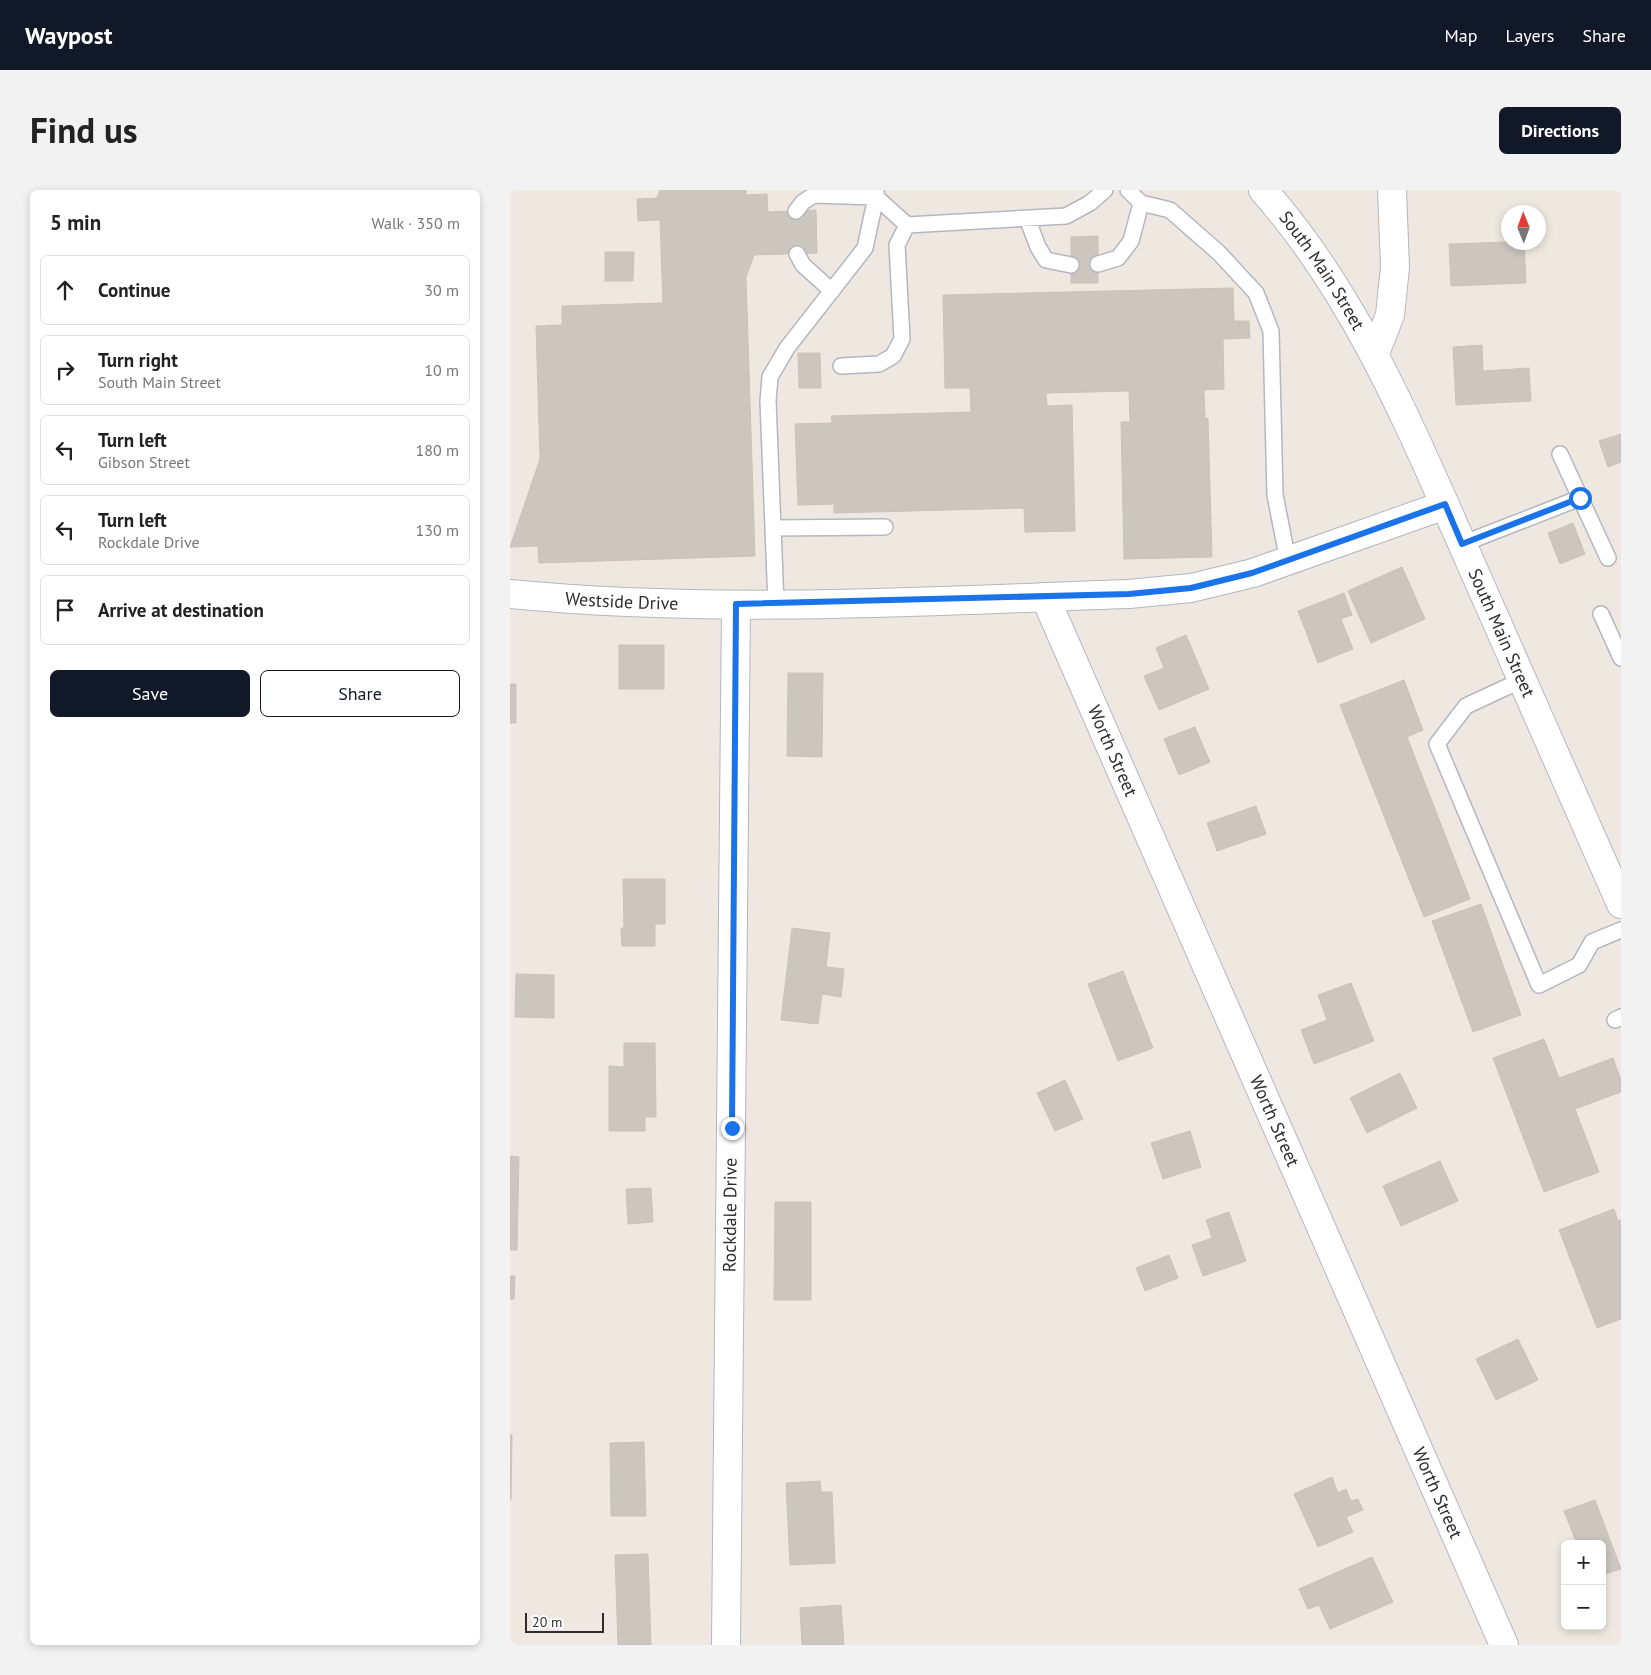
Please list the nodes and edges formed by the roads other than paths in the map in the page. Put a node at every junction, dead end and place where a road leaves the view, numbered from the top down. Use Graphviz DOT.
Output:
graph roads {
  1 [pos="1105,190"];
  2 [pos="1128,190"];
  3 [pos="1263,190"];
  4 [pos="1392,190"];
  5 [pos="876,194"];
  6 [pos="1141,203"];
  7 [pos="796,211"];
  8 [pos="1027,218"];
  9 [pos="907,225"];
  10 [pos="797,254"];
  11 [pos="1071,264"];
  12 [pos="1098,264"];
  13 [pos="832,291"];
  14 [pos="1375,353"];
  15 [pos="841,366"];
  16 [pos="1560,454"];
  17 [pos="1580,498"];
  18 [pos="1445,504"];
  19 [pos="773,528"];
  20 [pos="886,528"];
  21 [pos="1462,544"];
  22 [pos="1608,558"];
  23 [pos="1288,561"];
  24 [pos="510,594"];
  25 [pos="1045,597"];
  26 [pos="736,604"];
  27 [pos="776,604"];
  28 [pos="1600,614"];
  29 [pos="1621,658"];
  30 [pos="1522,680"];
  31 [pos="1621,904"];
  32 [pos="1621,930"];
  33 [pos="726,1645"];
  34 [pos="1504,1645"];
  1 -- 8 [label="lane"];
  2 -- 6 [label="lane"];
  3 -- 14 [label="street, South Main Street"];
  4 -- 14 [label="street"];
  5 -- 7 [label="lane"];
  5 -- 9 [label="lane"];
  5 -- 13 [label="lane"];
  6 -- 12 [label="lane"];
  6 -- 23 [label="lane"];
  8 -- 9 [label="lane"];
  8 -- 11 [label="lane"];
  9 -- 15 [label="lane"];
  10 -- 13 [label="lane"];
  13 -- 19 [label="lane"];
  14 -- 18 [label="street, South Main Street"];
  16 -- 17 [label="lane"];
  17 -- 21 [label="lane"];
  17 -- 22 [label="lane"];
  18 -- 21 [label="street, South Main Street"];
  18 -- 23 [label="street, Westside Drive"];
  19 -- 20 [label="lane"];
  19 -- 27 [label="lane"];
  21 -- 30 [label="street, South Main Street"];
  23 -- 25 [label="street, Westside Drive"];
  24 -- 26 [label="street, Westside Drive"];
  25 -- 27 [label="street, Westside Drive"];
  25 -- 34 [label="street, Worth Street"];
  26 -- 27 [label="street, Westside Drive"];
  26 -- 33 [label="street, Rockdale Drive"];
  28 -- 29 [label="lane"];
  30 -- 31 [label="street, South Main Street"];
  30 -- 32 [label="lane"];
}
